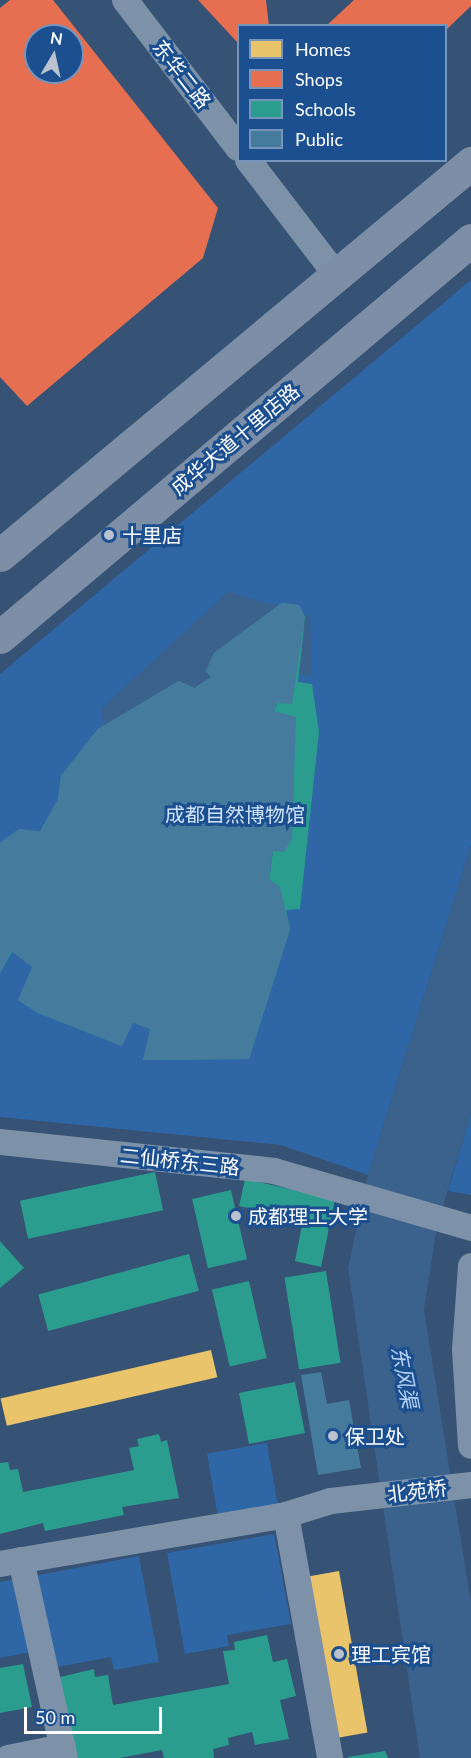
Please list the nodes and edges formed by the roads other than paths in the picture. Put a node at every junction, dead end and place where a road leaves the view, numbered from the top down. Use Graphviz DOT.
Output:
graph roads {
  1 [pos="125,0"];
  2 [pos="237,147"];
  3 [pos="250,162"];
  4 [pos="471,162"];
  5 [pos="471,240"];
  6 [pos="337,276"];
  7 [pos="8,542"];
  8 [pos="0,637"];
  9 [pos="0,1142"];
  10 [pos="460,1225"];
  11 [pos="471,1266"];
  12 [pos="471,1446"];
  13 [pos="466,1485"];
  14 [pos="286,1515"];
  15 [pos="10,1562"];
  16 [pos="64,1753"];
  17 [pos="8,1758"];
  18 [pos="330,1758"];
  1 -- 2 [label="street, 东华二路"];
  3 -- 6 [label="street"];
  4 -- 6 [label="main road"];
  5 -- 8 [label="main road, 成华大道十里店路"];
  6 -- 7 [label="main road"];
  9 -- 10 [label="street, 二仙桥东三路"];
  11 -- 12 [label="street"];
  13 -- 14 [label="street, 北苑桥"];
  14 -- 15 [label="street, 北苑桥"];
  14 -- 18 [label="street"];
  15 -- 16 [label="street"];
  16 -- 17 [label="street"];
}
